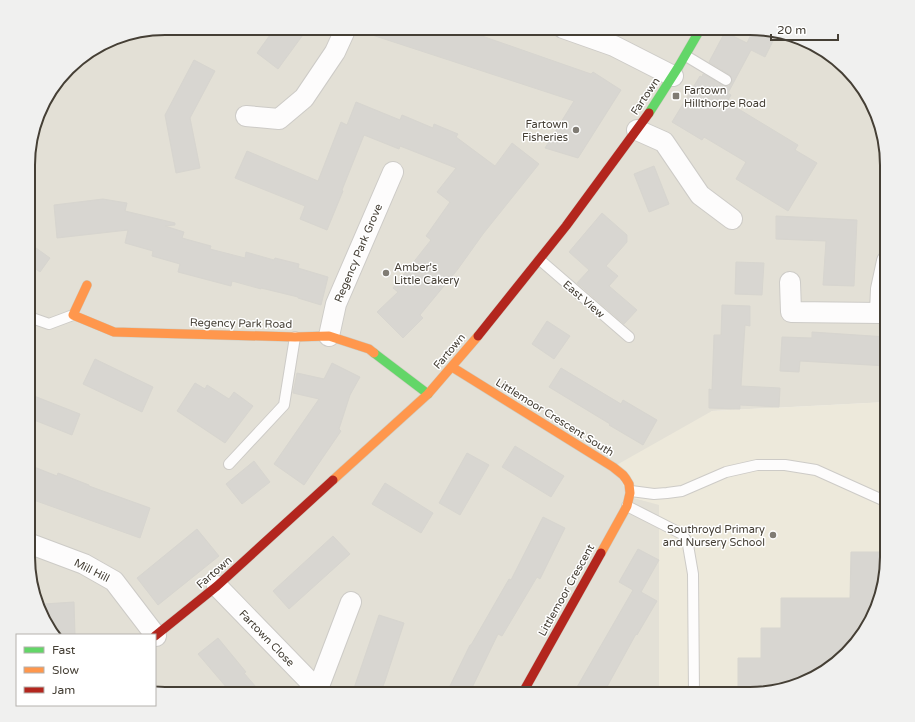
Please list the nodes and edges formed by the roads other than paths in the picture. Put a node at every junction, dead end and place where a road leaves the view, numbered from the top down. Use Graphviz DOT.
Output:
graph roads {
  1 [pos="343,35"];
  2 [pos="597,35"];
  3 [pos="697,35"];
  4 [pos="686,56"];
  5 [pos="673,76"];
  6 [pos="726,80"];
  7 [pos="246,116"];
  8 [pos="637,130"];
  9 [pos="393,172"];
  10 [pos="732,219"];
  11 [pos="540,260"];
  12 [pos="790,282"];
  13 [pos="87,285"];
  14 [pos="880,313"];
  15 [pos="73,314"];
  16 [pos="35,319"];
  17 [pos="329,336"];
  18 [pos="296,337"];
  19 [pos="629,338"];
  20 [pos="452,367"];
  21 [pos="428,394"];
  22 [pos="229,464"];
  23 [pos="629,498"];
  24 [pos="880,499"];
  25 [pos="35,546"];
  26 [pos="217,586"];
  27 [pos="351,602"];
  28 [pos="154,634"];
  29 [pos="156,635"];
  30 [pos="312,687"];
  31 [pos="319,687"];
  32 [pos="526,687"];
  33 [pos="694,687"];
  1 -- 7 [label="street"];
  2 -- 5 [label="street"];
  3 -- 4 [label="street, Fartown"];
  4 -- 5 [label="street, Fartown"];
  4 -- 6 [label="lane"];
  5 -- 8 [label="street, Fartown"];
  8 -- 10 [label="street"];
  8 -- 11 [label="street, Fartown"];
  9 -- 17 [label="street, Regency Park Grove"];
  11 -- 19 [label="lane, East View"];
  11 -- 20 [label="street, Fartown"];
  12 -- 14 [label="street"];
  13 -- 15 [label="street"];
  15 -- 16 [label="lane"];
  15 -- 18 [label="street, Regency Park Road"];
  17 -- 18 [label="street, Regency Park Road"];
  17 -- 21 [label="street, Regency Park Road"];
  18 -- 22 [label="lane"];
  20 -- 21 [label="street, Fartown"];
  20 -- 23 [label="street, Littlemoor Crescent South"];
  21 -- 26 [label="street, Fartown"];
  23 -- 24 [label="lane"];
  23 -- 32 [label="street, Littlemoor Crescent"];
  23 -- 33 [label="lane"];
  25 -- 28 [label="street, Mill Hill"];
  26 -- 29 [label="street, Fartown"];
  26 -- 30 [label="street, Fartown Close"];
  27 -- 31 [label="street, Fartown Close"];
}
